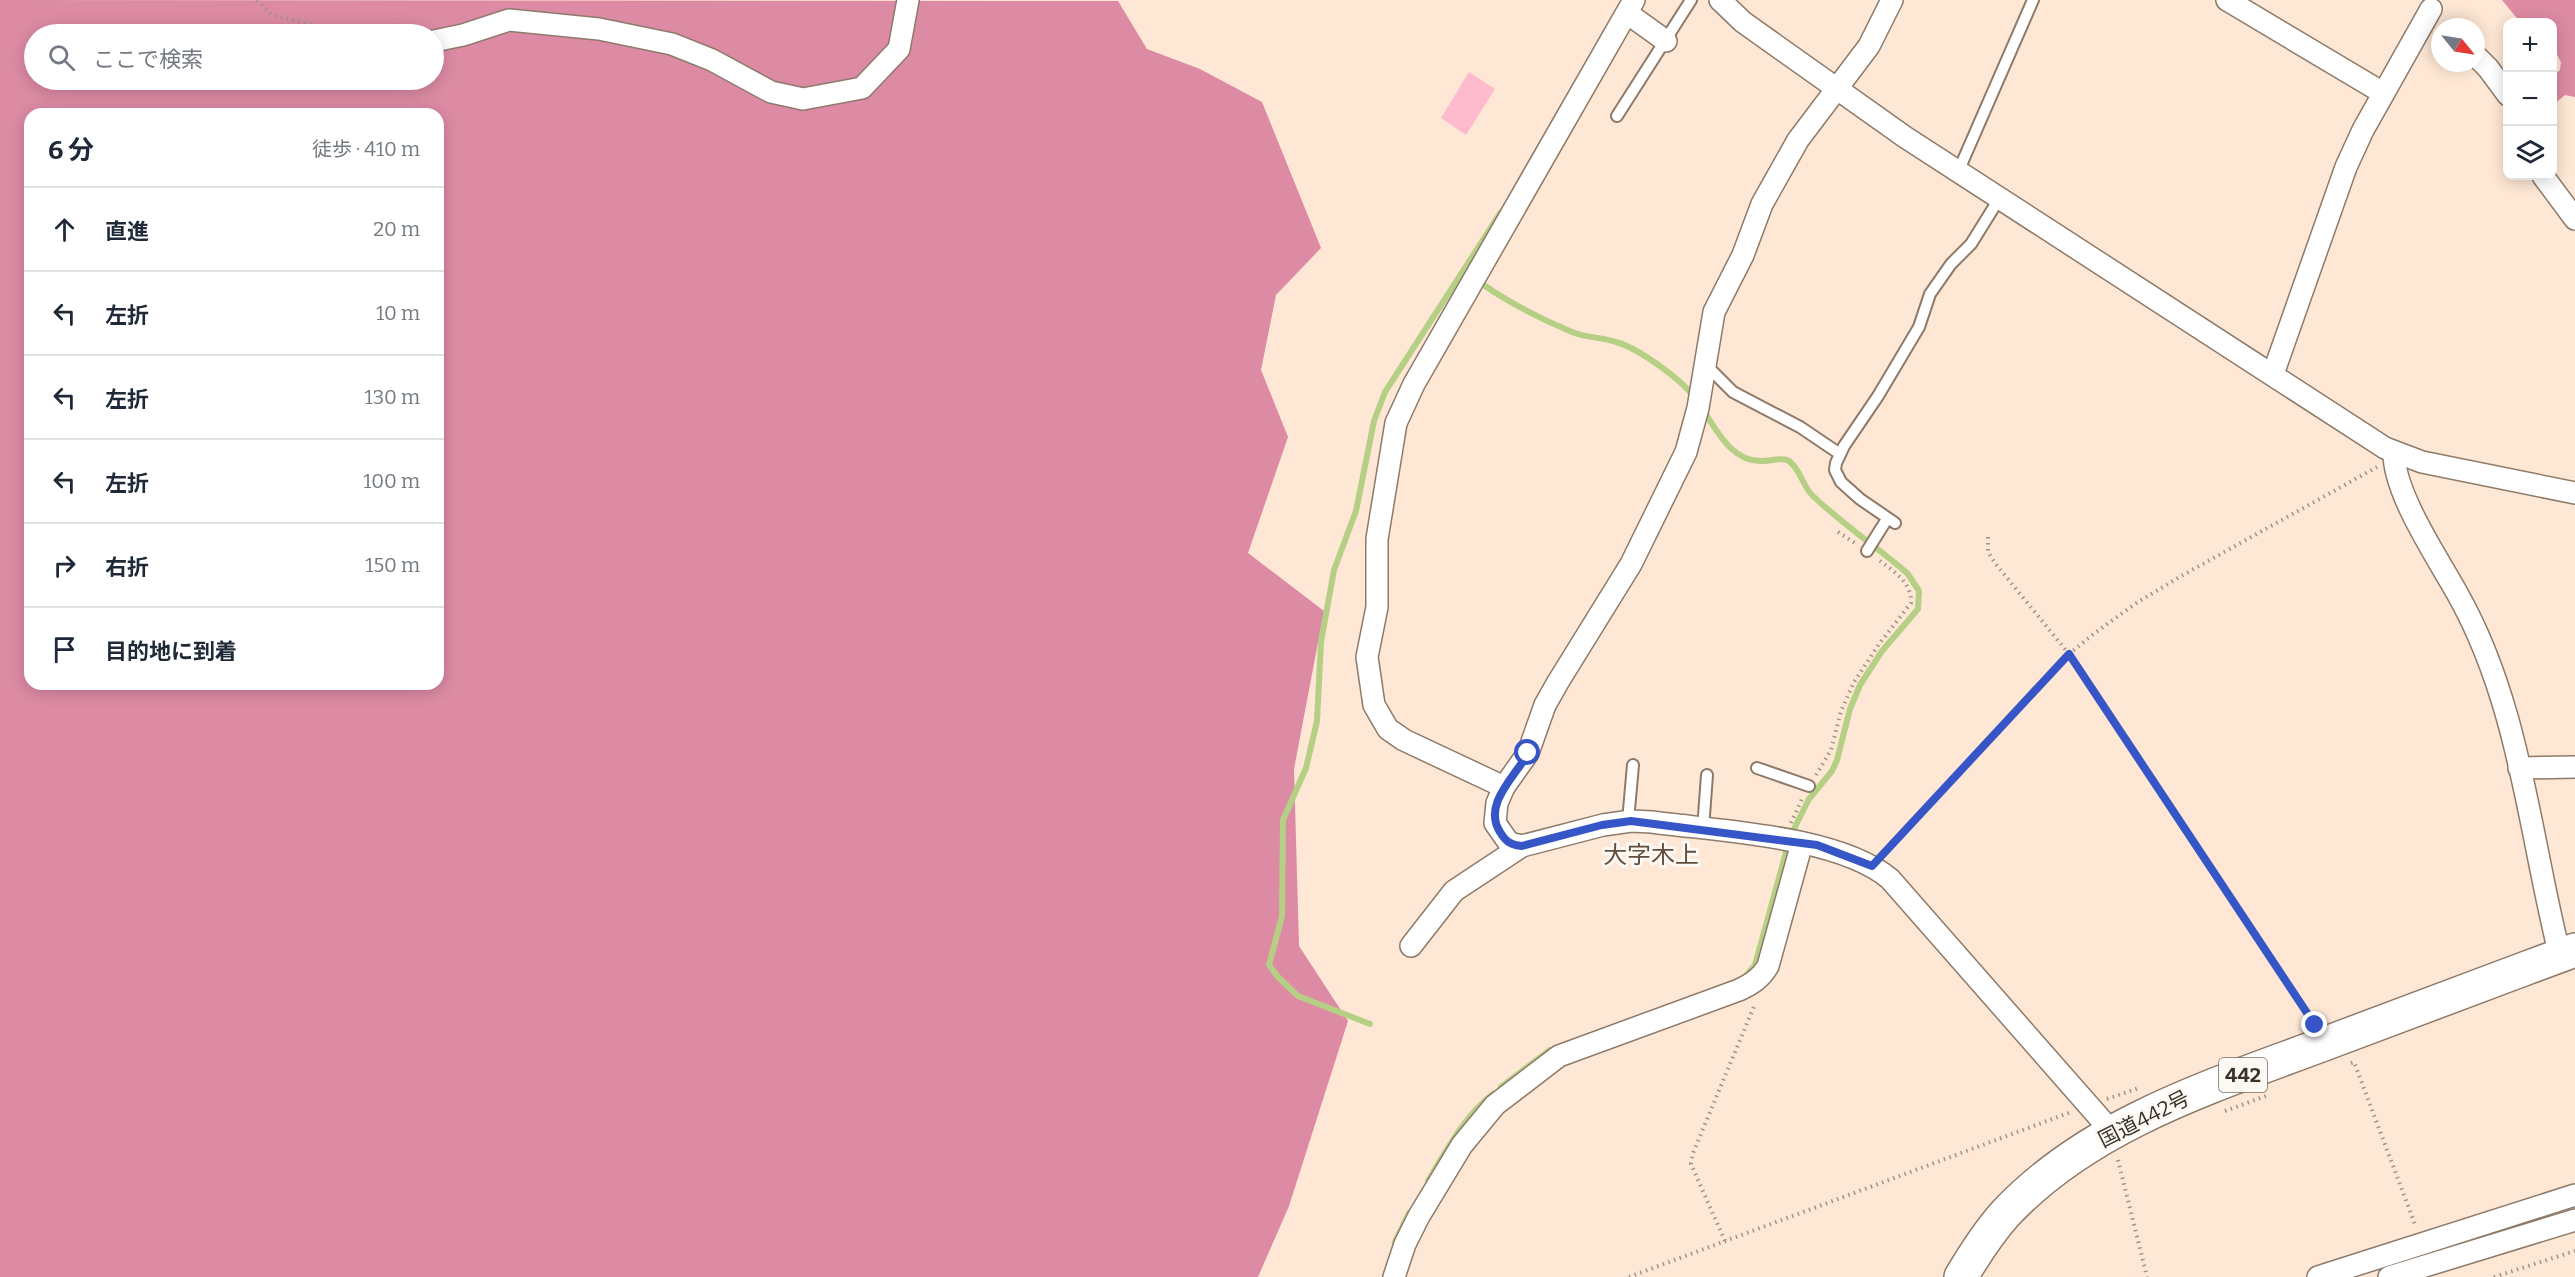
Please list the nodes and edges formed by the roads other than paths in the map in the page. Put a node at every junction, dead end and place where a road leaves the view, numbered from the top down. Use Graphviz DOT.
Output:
graph roads {
  1 [pos="908,0"];
  2 [pos="1691,0"];
  3 [pos="1720,0"];
  4 [pos="1892,0"];
  5 [pos="2033,0"];
  6 [pos="2227,0"];
  7 [pos="2430,4"];
  8 [pos="1630,7"];
  9 [pos="2437,18"];
  10 [pos="444,39"];
  11 [pos="1666,41"];
  12 [pos="2485,67"];
  13 [pos="1838,88"];
  14 [pos="2503,89"];
  15 [pos="2383,93"];
  16 [pos="1617,116"];
  17 [pos="1958,172"];
  18 [pos="2546,180"];
  19 [pos="1999,199"];
  20 [pos="2575,219"];
  21 [pos="1705,363"];
  22 [pos="2273,374"];
  23 [pos="1840,454"];
  24 [pos="2394,456"];
  25 [pos="2575,494"];
  26 [pos="1867,551"];
  27 [pos="1633,765"];
  28 [pos="2575,767"];
  29 [pos="1757,768"];
  30 [pos="2519,768"];
  31 [pos="1707,774"];
  32 [pos="1809,786"];
  33 [pos="1504,787"];
  34 [pos="1628,821"];
  35 [pos="1703,829"];
  36 [pos="1793,842"];
  37 [pos="1522,846"];
  38 [pos="1411,946"];
  39 [pos="2567,953"];
  40 [pos="2118,1144"];
  41 [pos="2575,1195"];
  42 [pos="2575,1220"];
  43 [pos="1394,1277"];
  44 [pos="1961,1277"];
  45 [pos="2318,1277"];
  46 [pos="2389,1277"];
  1 -- 10 [label="street"];
  2 -- 11 [label="lane"];
  3 -- 13 [label="street"];
  4 -- 13 [label="street"];
  5 -- 17 [label="lane"];
  6 -- 15 [label="street"];
  7 -- 9 [label="street"];
  7 -- 15 [label="street"];
  8 -- 11 [label="street"];
  8 -- 33 [label="street"];
  11 -- 16 [label="lane"];
  12 -- 14 [label="street"];
  13 -- 17 [label="street"];
  13 -- 21 [label="street"];
  15 -- 22 [label="street"];
  17 -- 19 [label="street"];
  18 -- 20 [label="street"];
  19 -- 22 [label="street"];
  19 -- 23 [label="lane"];
  21 -- 23 [label="lane"];
  21 -- 33 [label="street"];
  22 -- 24 [label="street"];
  23 -- 26 [label="lane"];
  24 -- 25 [label="street"];
  24 -- 30 [label="street"];
  27 -- 34 [label="lane"];
  28 -- 30 [label="street"];
  29 -- 32 [label="lane"];
  30 -- 39 [label="street"];
  31 -- 35 [label="lane"];
  33 -- 37 [label="street"];
  34 -- 35 [label="street"];
  34 -- 37 [label="street"];
  35 -- 36 [label="street"];
  36 -- 40 [label="street"];
  36 -- 43 [label="street"];
  37 -- 38 [label="street"];
  39 -- 40 [label="highway, 国道442号 / 442"];
  40 -- 44 [label="highway, 国道442号 / 442"];
  41 -- 45 [label="street"];
  42 -- 46 [label="street"];
}
